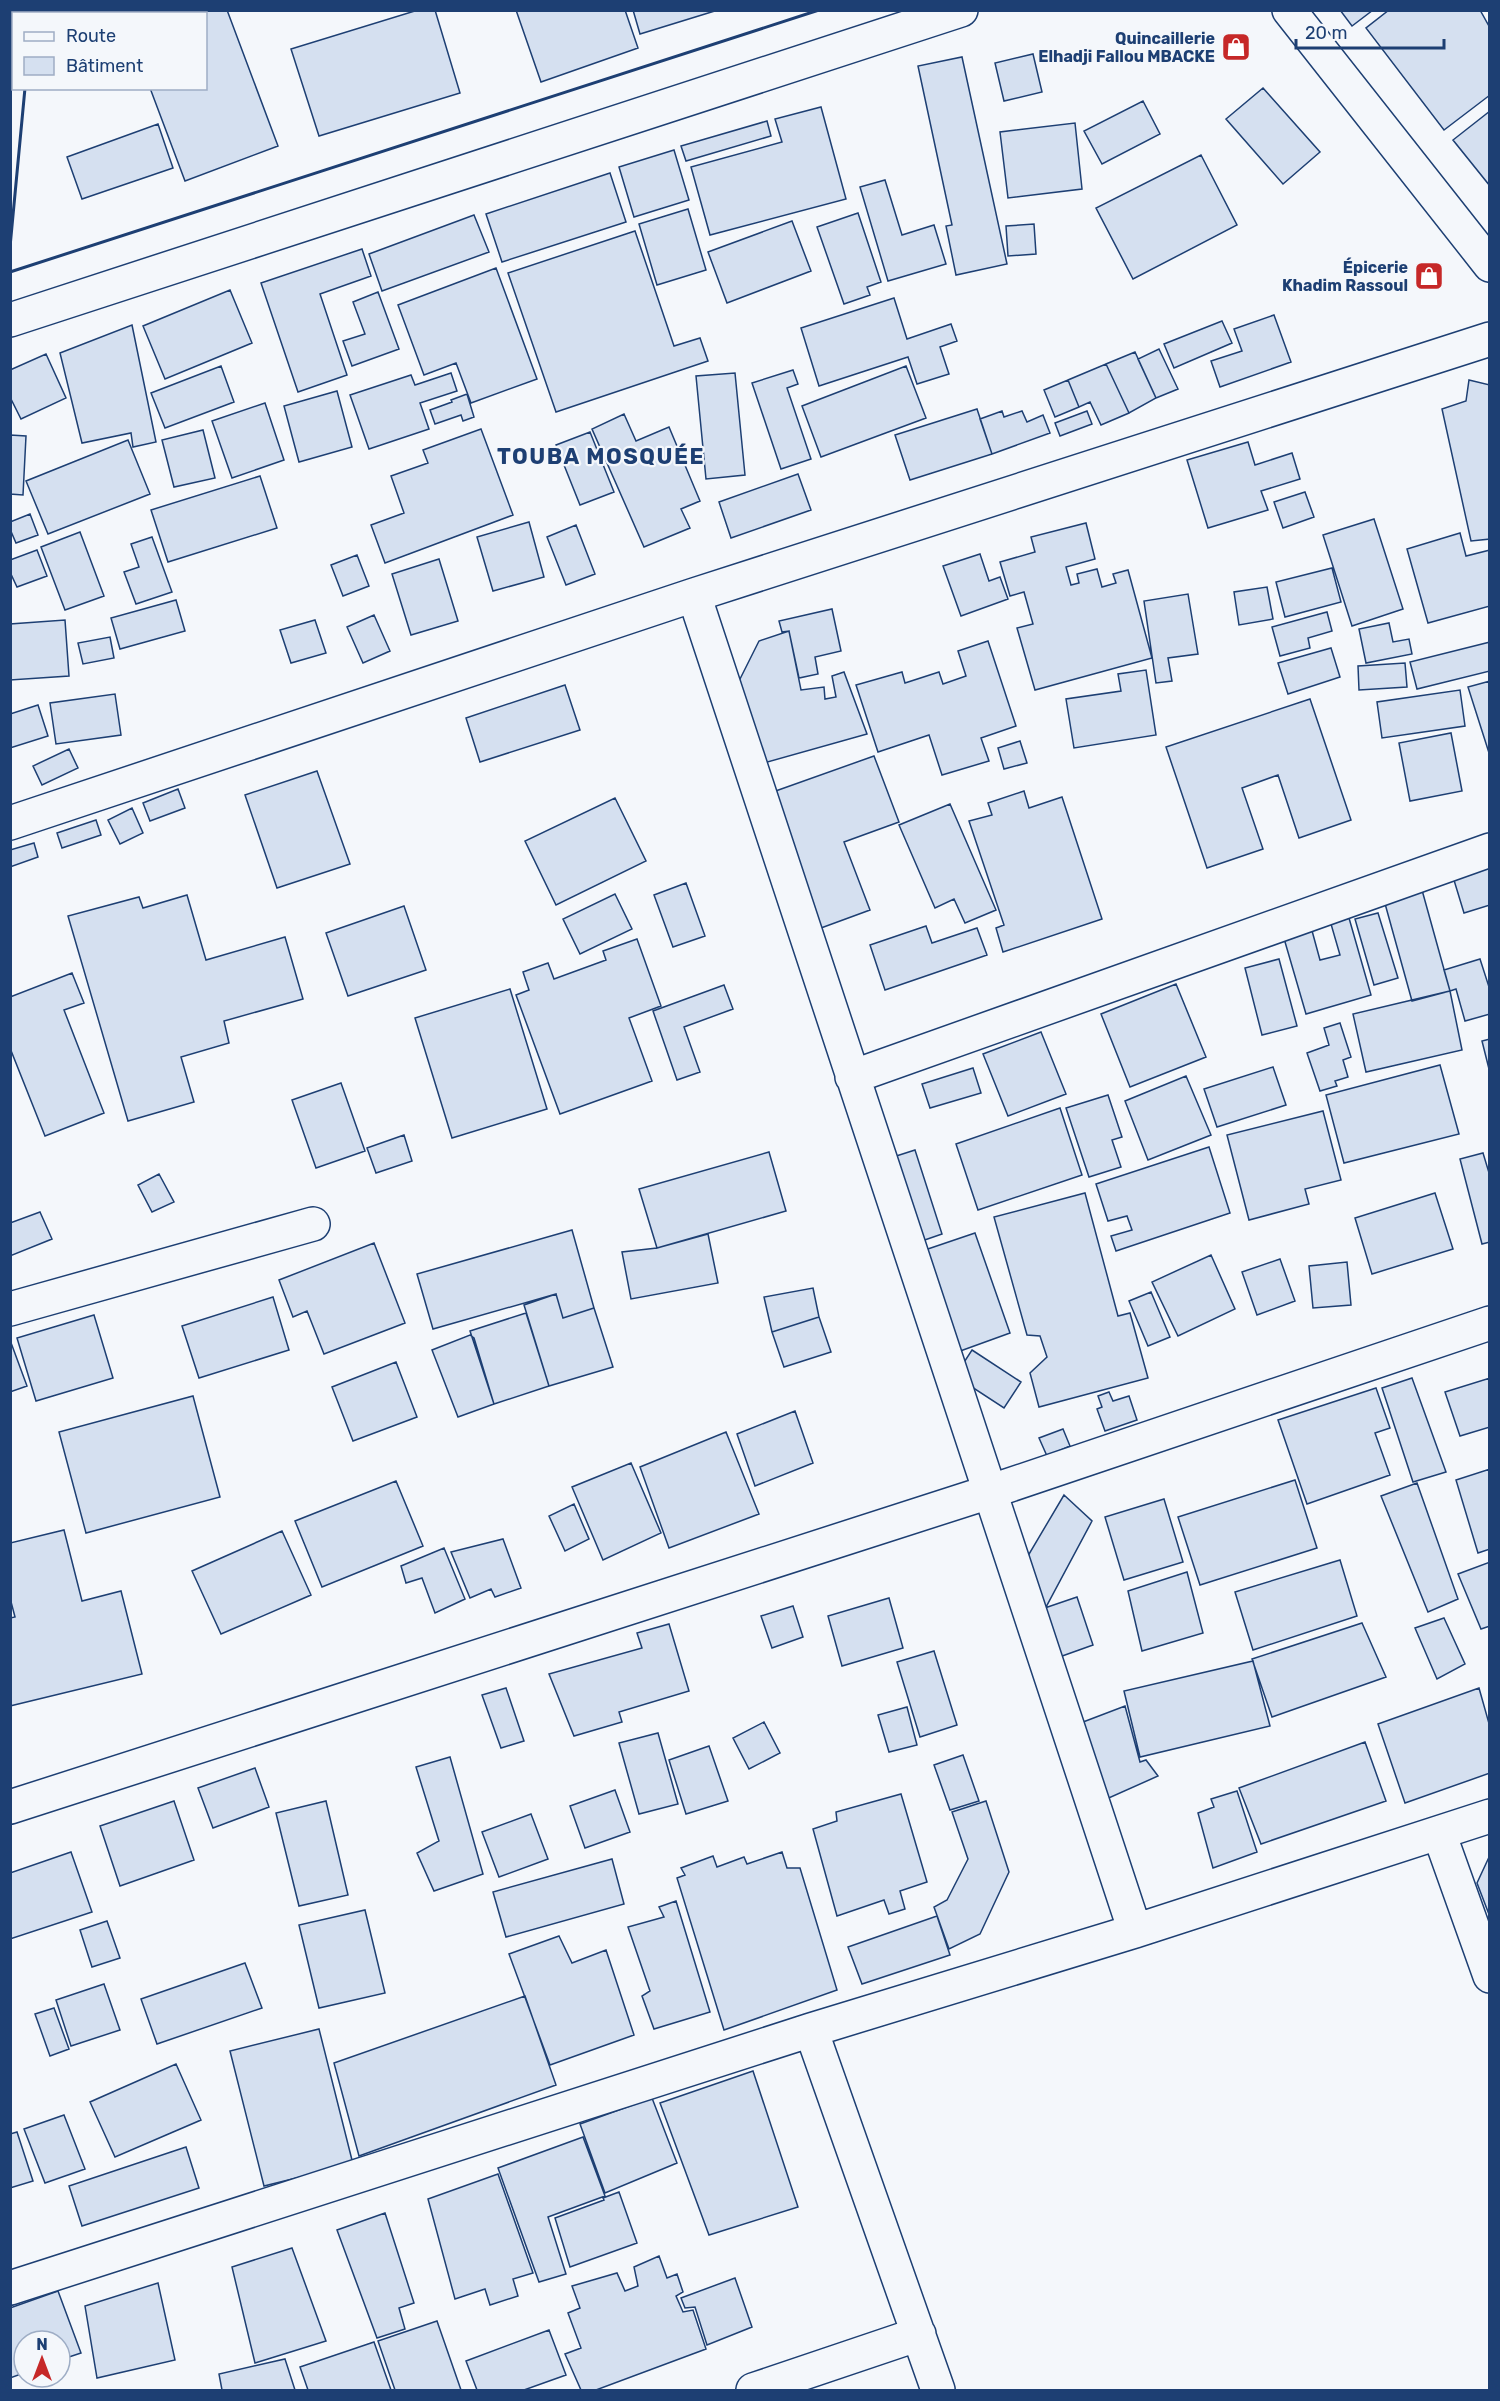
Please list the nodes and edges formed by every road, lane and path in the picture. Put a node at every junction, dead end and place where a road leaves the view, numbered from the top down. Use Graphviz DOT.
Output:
graph roads {
  1 [pos="961,10"];
  2 [pos="1289,10"];
  3 [pos="1490,265"];
  4 [pos="10,320"];
  5 [pos="1490,339"];
  6 [pos="694,595"];
  7 [pos="10,823"];
  8 [pos="1490,850"];
  9 [pos="852,1077"];
  10 [pos="313,1224"];
  11 [pos="10,1309"];
  12 [pos="1490,1323"];
  13 [pos="988,1492"];
  14 [pos="10,1807"];
  15 [pos="1490,1816"];
  16 [pos="1439,1833"];
  17 [pos="1135,1931"];
  18 [pos="1490,1976"];
  19 [pos="811,2030"];
  20 [pos="10,2288"];
  21 [pos="919,2334"];
  22 [pos="753,2391"];
  23 [pos="938,2391"];
  1 -- 4 [label="street"];
  2 -- 3 [label="street"];
  5 -- 6 [label="street"];
  6 -- 7 [label="street"];
  6 -- 9 [label="street"];
  8 -- 9 [label="street"];
  9 -- 13 [label="street"];
  10 -- 11 [label="street"];
  12 -- 13 [label="street"];
  13 -- 14 [label="street"];
  13 -- 17 [label="street"];
  15 -- 16 [label="street"];
  16 -- 17 [label="street"];
  16 -- 18 [label="street"];
  17 -- 19 [label="street"];
  19 -- 20 [label="street"];
  19 -- 21 [label="street"];
  21 -- 22 [label="street"];
  21 -- 23 [label="street"];
}
